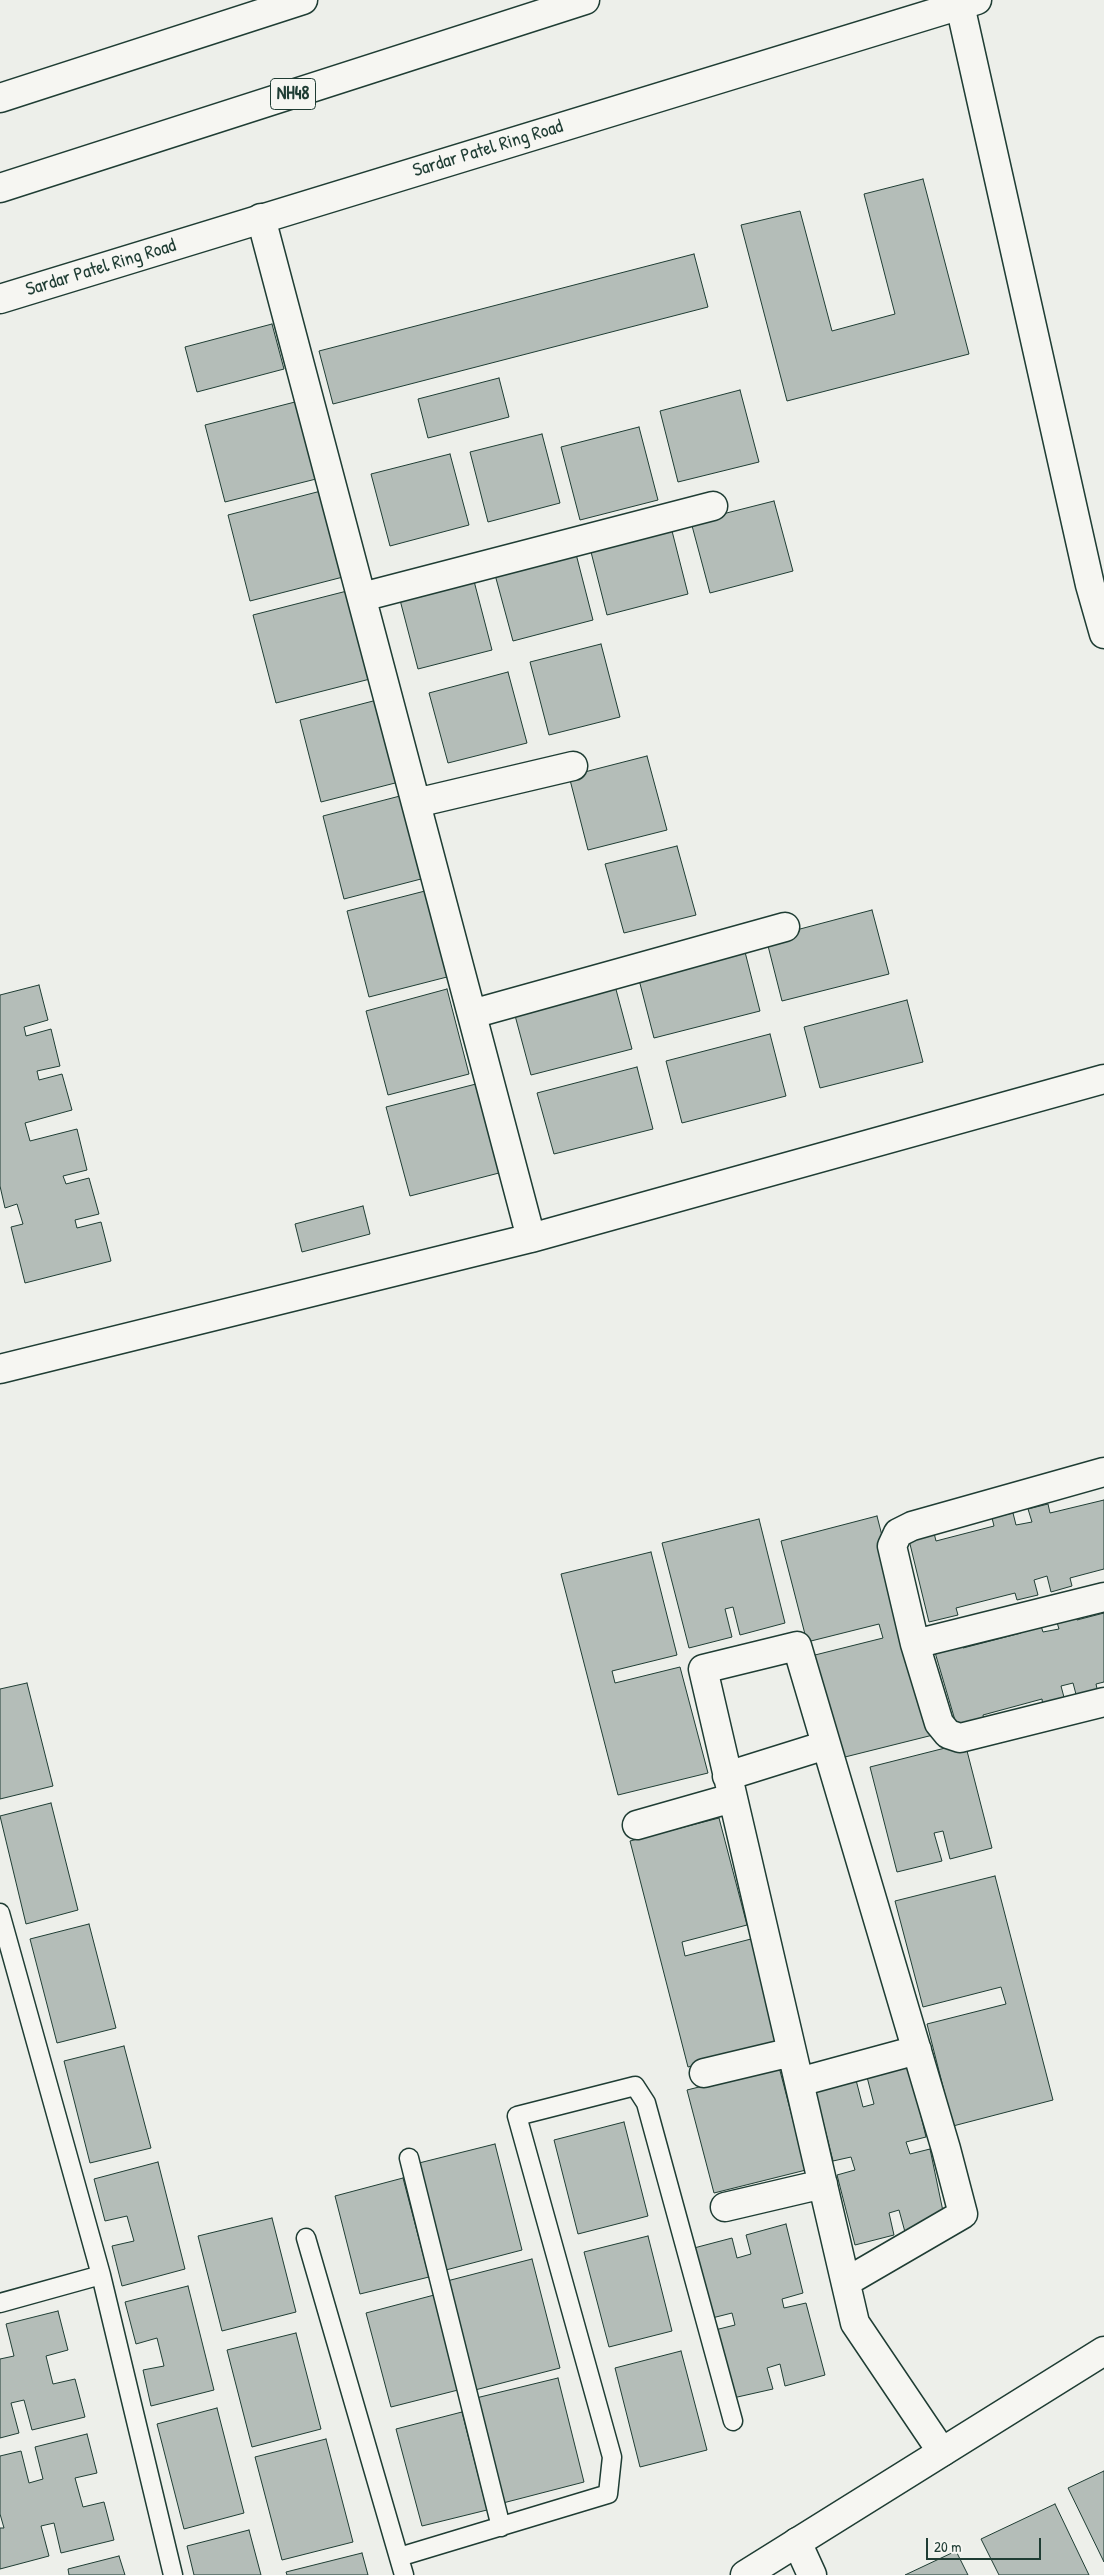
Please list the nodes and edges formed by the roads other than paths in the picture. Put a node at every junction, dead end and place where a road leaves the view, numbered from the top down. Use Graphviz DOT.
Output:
graph roads {
  1 [pos="303,0"];
  2 [pos="585,0"];
  3 [pos="968,3"];
  4 [pos="0,98"];
  5 [pos="0,188"];
  6 [pos="261,218"];
  7 [pos="0,299"];
  8 [pos="713,506"];
  9 [pos="362,597"];
  10 [pos="1104,634"];
  11 [pos="573,766"];
  12 [pos="416,803"];
  13 [pos="785,927"];
  14 [pos="472,1014"];
  15 [pos="1104,1079"];
  16 [pos="531,1238"];
  17 [pos="0,1369"];
  18 [pos="1104,1472"];
  19 [pos="1104,1597"];
  20 [pos="915,1644"];
  21 [pos="1104,1702"];
  22 [pos="826,1745"];
  23 [pos="730,1787"];
  24 [pos="637,1825"];
  25 [pos="0,1913"];
  26 [pos="917,2050"];
  27 [pos="792,2052"];
  28 [pos="704,2073"];
  29 [pos="799,2082"];
  30 [pos="409,2158"];
  31 [pos="823,2184"];
  32 [pos="725,2207"];
  33 [pos="306,2238"];
  34 [pos="101,2275"];
  35 [pos="846,2282"];
  36 [pos="0,2303"];
  37 [pos="1104,2351"];
  38 [pos="733,2421"];
  39 [pos="942,2452"];
  40 [pos="501,2527"];
  41 [pos="797,2542"];
  42 [pos="399,2557"];
  43 [pos="173,2575"];
  44 [pos="404,2575"];
  45 [pos="745,2575"];
  46 [pos="812,2575"];
  1 -- 4 [label="main road"];
  2 -- 5 [label="main road, NH48"];
  3 -- 6 [label="main road, Sardar Patel Ring Road"];
  3 -- 10 [label="main road"];
  6 -- 7 [label="main road, Sardar Patel Ring Road"];
  6 -- 9 [label="main road"];
  8 -- 9 [label="main road"];
  9 -- 12 [label="main road"];
  11 -- 12 [label="main road"];
  12 -- 14 [label="main road"];
  13 -- 14 [label="main road"];
  14 -- 16 [label="main road"];
  15 -- 16 [label="main road"];
  16 -- 17 [label="main road"];
  18 -- 20 [label="main road"];
  19 -- 20 [label="main road"];
  20 -- 21 [label="main road"];
  22 -- 23 [label="main road"];
  22 -- 23 [label="main road"];
  22 -- 26 [label="main road"];
  23 -- 24 [label="main road"];
  23 -- 27 [label="main road"];
  25 -- 34 [label="lane"];
  26 -- 29 [label="main road"];
  26 -- 35 [label="main road"];
  27 -- 28 [label="main road"];
  27 -- 29 [label="main road"];
  29 -- 31 [label="main road"];
  30 -- 40 [label="lane"];
  31 -- 32 [label="main road"];
  31 -- 35 [label="main road"];
  33 -- 42 [label="lane"];
  34 -- 36 [label="lane"];
  34 -- 43 [label="lane"];
  35 -- 39 [label="main road"];
  37 -- 39 [label="main road"];
  38 -- 40 [label="lane"];
  39 -- 41 [label="main road"];
  40 -- 42 [label="lane"];
  41 -- 45 [label="main road"];
  41 -- 46 [label="main road"];
  42 -- 44 [label="lane"];
}
